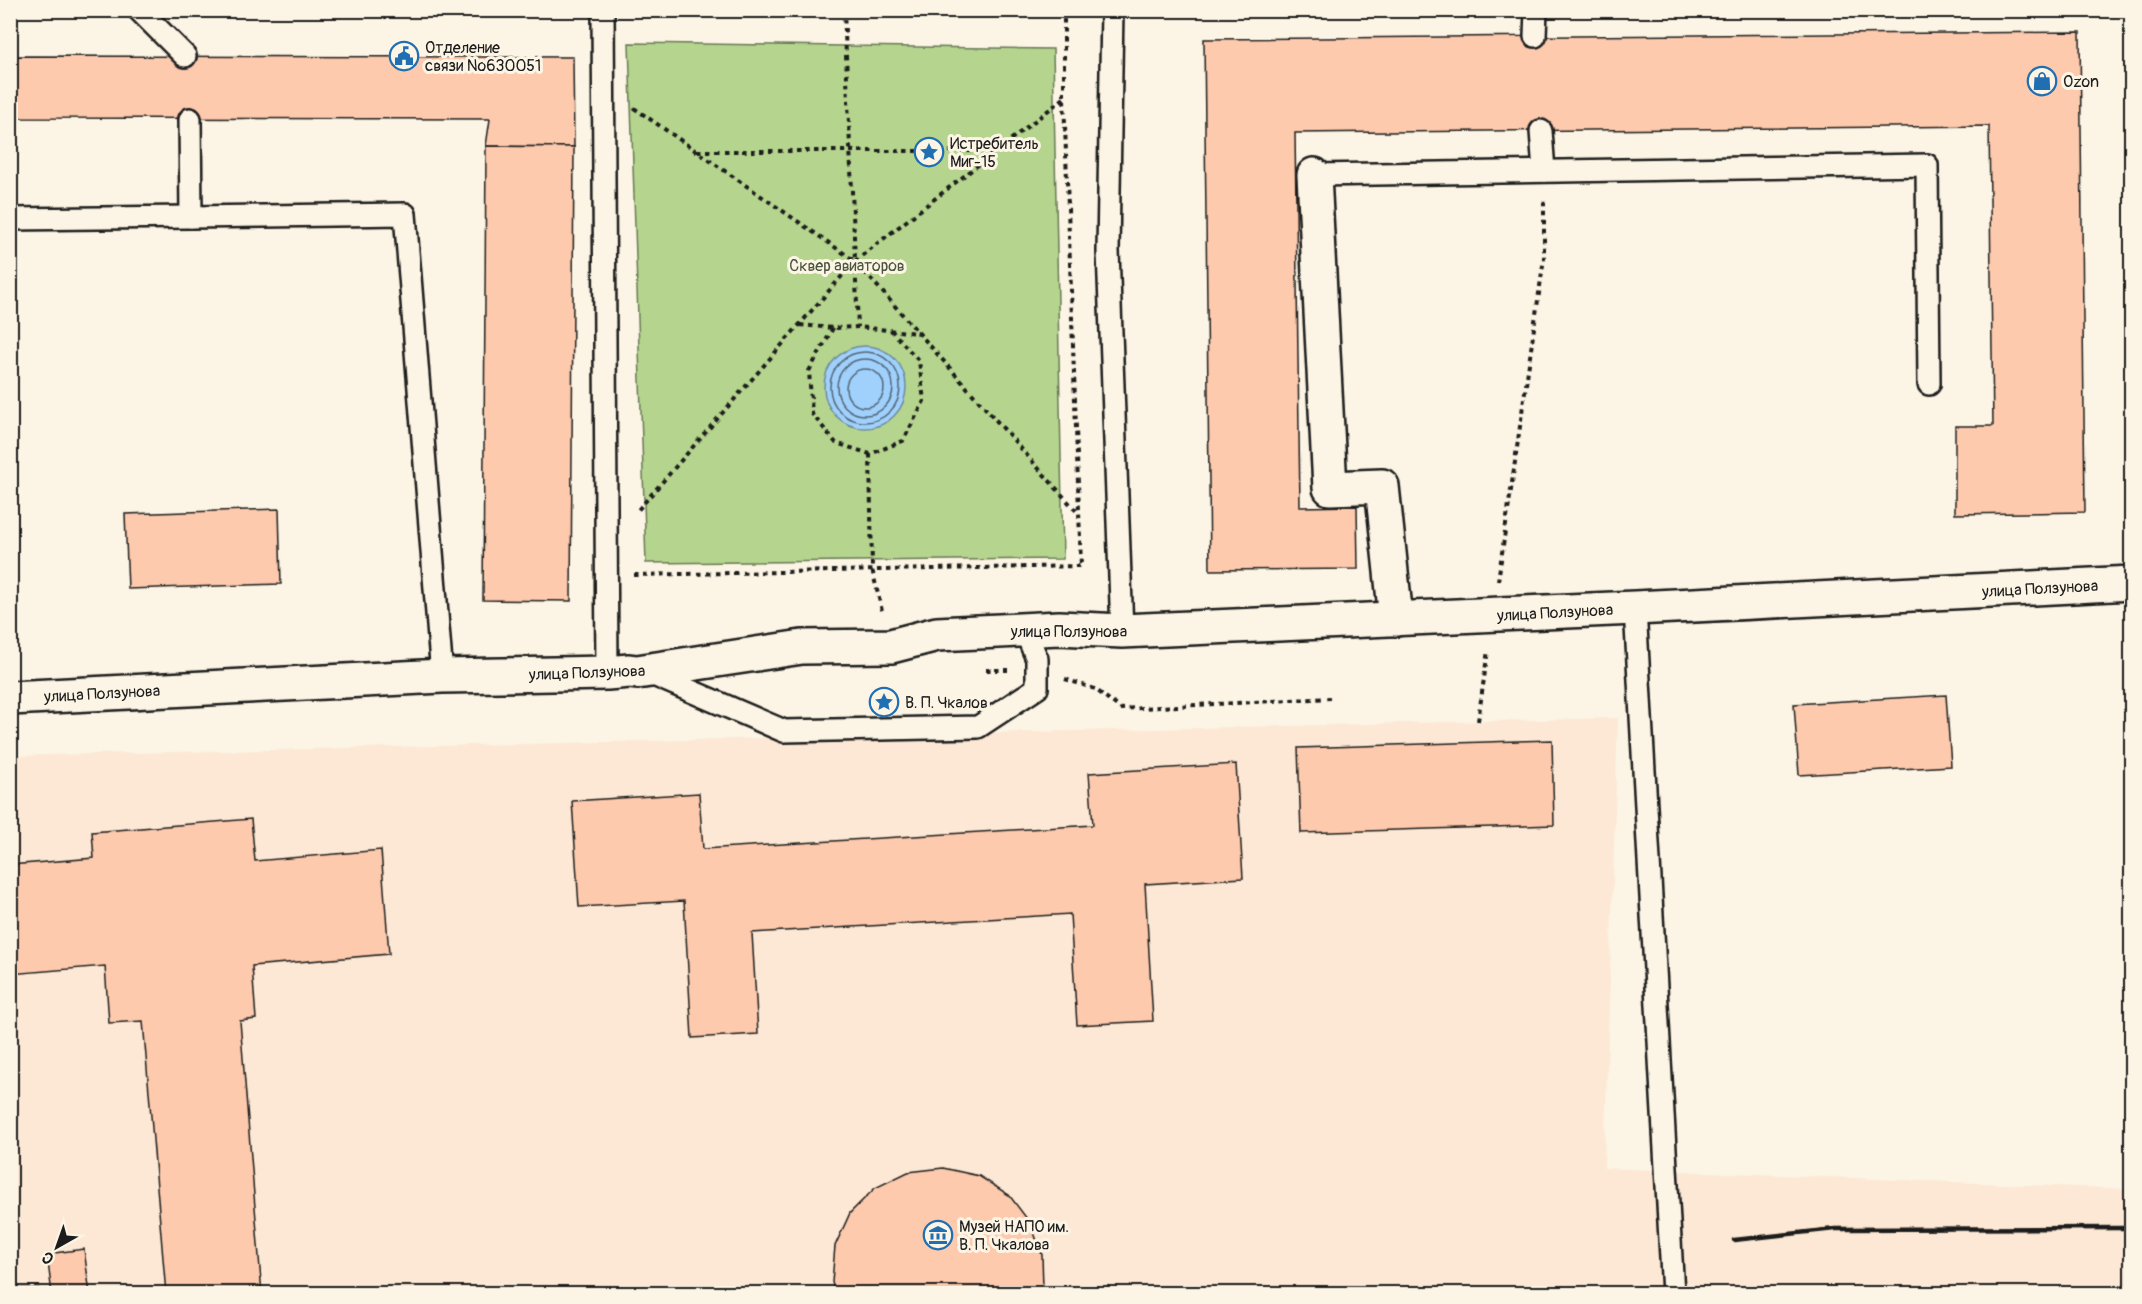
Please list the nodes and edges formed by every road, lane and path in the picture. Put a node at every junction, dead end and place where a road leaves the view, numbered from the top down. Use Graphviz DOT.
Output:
graph roads {
  1 [pos="139,10"];
  2 [pos="263,10"];
  3 [pos="753,10"];
  4 [pos="844,10"];
  5 [pos="993,10"];
  6 [pos="1536,10"];
  7 [pos="603,11"];
  8 [pos="1064,11"];
  9 [pos="1112,11"];
  10 [pos="563,14"];
  11 [pos="1535,36"];
  12 [pos="185,56"];
  13 [pos="1064,98"];
  14 [pos="628,104"];
  15 [pos="190,119"];
  16 [pos="1540,130"];
  17 [pos="696,151"];
  18 [pos="995,151"];
  19 [pos="851,152"];
  20 [pos="1544,171"];
  21 [pos="1314,175"];
  22 [pos="191,217"];
  23 [pos="10,219"];
  24 [pos="855,261"];
  25 [pos="799,325"];
  26 [pos="858,327"];
  27 [pos="833,328"];
  28 [pos="892,331"];
  29 [pos="918,333"];
  30 [pos="1929,384"];
  31 [pos="870,454"];
  32 [pos="634,514"];
  33 [pos="1079,515"];
  34 [pos="872,569"];
  35 [pos="624,575"];
  36 [pos="2132,583"];
  37 [pos="1635,608"];
  38 [pos="1493,614"];
  39 [pos="1396,619"];
  40 [pos="1024,630"];
  41 [pos="1122,631"];
  42 [pos="891,646"];
  43 [pos="622,673"];
  44 [pos="442,676"];
  45 [pos="10,698"];
  46 [pos="1478,722"];
  47 [pos="1673,1293"];
  1 -- 12 [label="lane"];
  2 -- 10 [label="path"];
  3 -- 7 [label="path"];
  4 -- 19 [label="path"];
  5 -- 8 [label="path"];
  6 -- 11 [label="lane"];
  7 -- 43 [label="lane"];
  8 -- 9 [label="path"];
  8 -- 13 [label="path"];
  9 -- 41 [label="lane"];
  13 -- 18 [label="path"];
  13 -- 33 [label="path"];
  14 -- 17 [label="path"];
  15 -- 22 [label="lane"];
  16 -- 20 [label="lane"];
  17 -- 19 [label="path"];
  17 -- 24 [label="path"];
  18 -- 19 [label="path"];
  18 -- 24 [label="path"];
  19 -- 24 [label="path"];
  20 -- 21 [label="lane"];
  20 -- 30 [label="lane"];
  20 -- 38 [label="path"];
  21 -- 39 [label="street"];
  22 -- 23 [label="lane"];
  22 -- 44 [label="lane"];
  24 -- 25 [label="path"];
  24 -- 26 [label="path"];
  24 -- 29 [label="path"];
  25 -- 27 [label="path"];
  25 -- 32 [label="path"];
  26 -- 27 [label="path"];
  26 -- 28 [label="path"];
  27 -- 31 [label="path"];
  28 -- 29 [label="path"];
  28 -- 31 [label="path"];
  29 -- 33 [label="path"];
  31 -- 34 [label="path"];
  33 -- 34 [label="path"];
  34 -- 35 [label="path"];
  34 -- 42 [label="path"];
  36 -- 37 [label="street, улица Ползунова"];
  37 -- 38 [label="street, улица Ползунова"];
  37 -- 47 [label="lane"];
  38 -- 39 [label="street, улица Ползунова"];
  38 -- 46 [label="path"];
  39 -- 41 [label="street, улица Ползунова"];
  40 -- 41 [label="street, улица Ползунова"];
  40 -- 42 [label="street, улица Ползунова"];
  40 -- 43 [label="lane"];
  42 -- 43 [label="street, улица Ползунова"];
  43 -- 44 [label="street, улица Ползунова"];
  44 -- 45 [label="street, улица Ползунова"];
}
